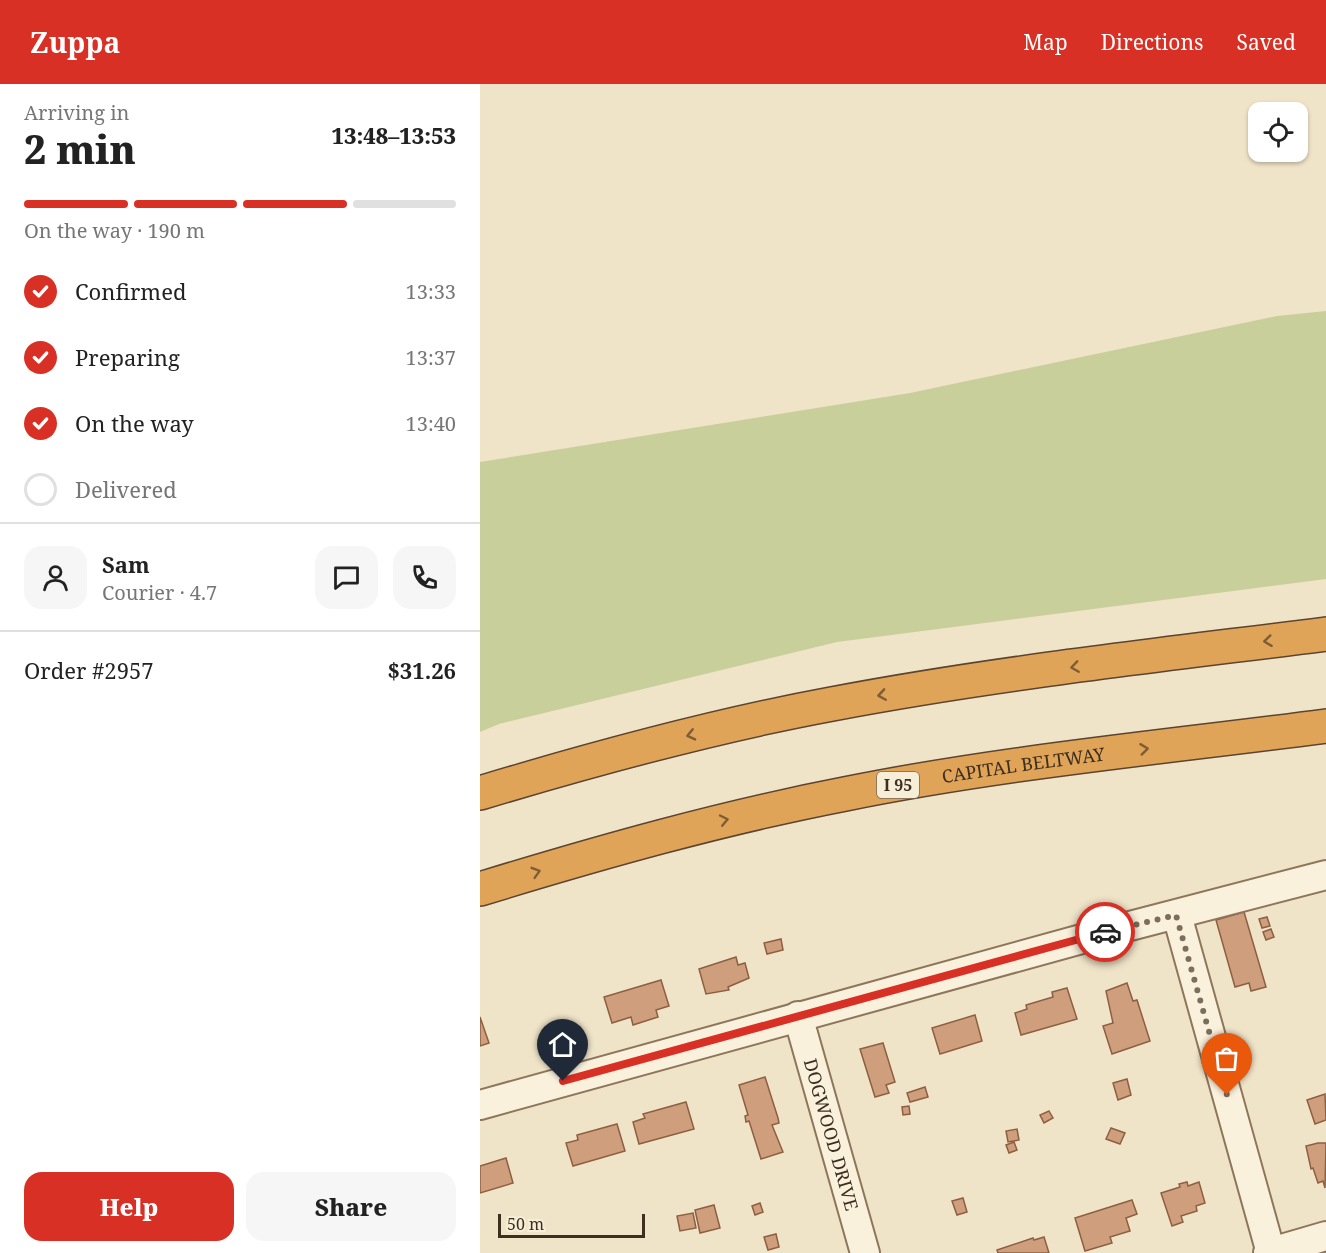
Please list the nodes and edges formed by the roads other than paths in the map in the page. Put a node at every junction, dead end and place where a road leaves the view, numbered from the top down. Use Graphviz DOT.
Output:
graph roads {
  1 [pos="1326,634"];
  2 [pos="1326,726"];
  3 [pos="480,793"];
  4 [pos="1326,875"];
  5 [pos="480,889"];
  6 [pos="1176,915"];
  7 [pos="798,1016"];
  8 [pos="480,1105"];
  9 [pos="1326,1236"];
  10 [pos="865,1253"];
  11 [pos="1270,1253"];
  1 -- 3 [label="highway, one-way"];
  5 -- 2 [label="highway, CAPITAL BELTWAY / I 95, one-way"];
  4 -- 6 [label="street"];
  6 -- 7 [label="street"];
  6 -- 11 [label="street"];
  7 -- 8 [label="street"];
  7 -- 10 [label="street, DOGWOOD DRIVE"];
  9 -- 11 [label="street"];
}
